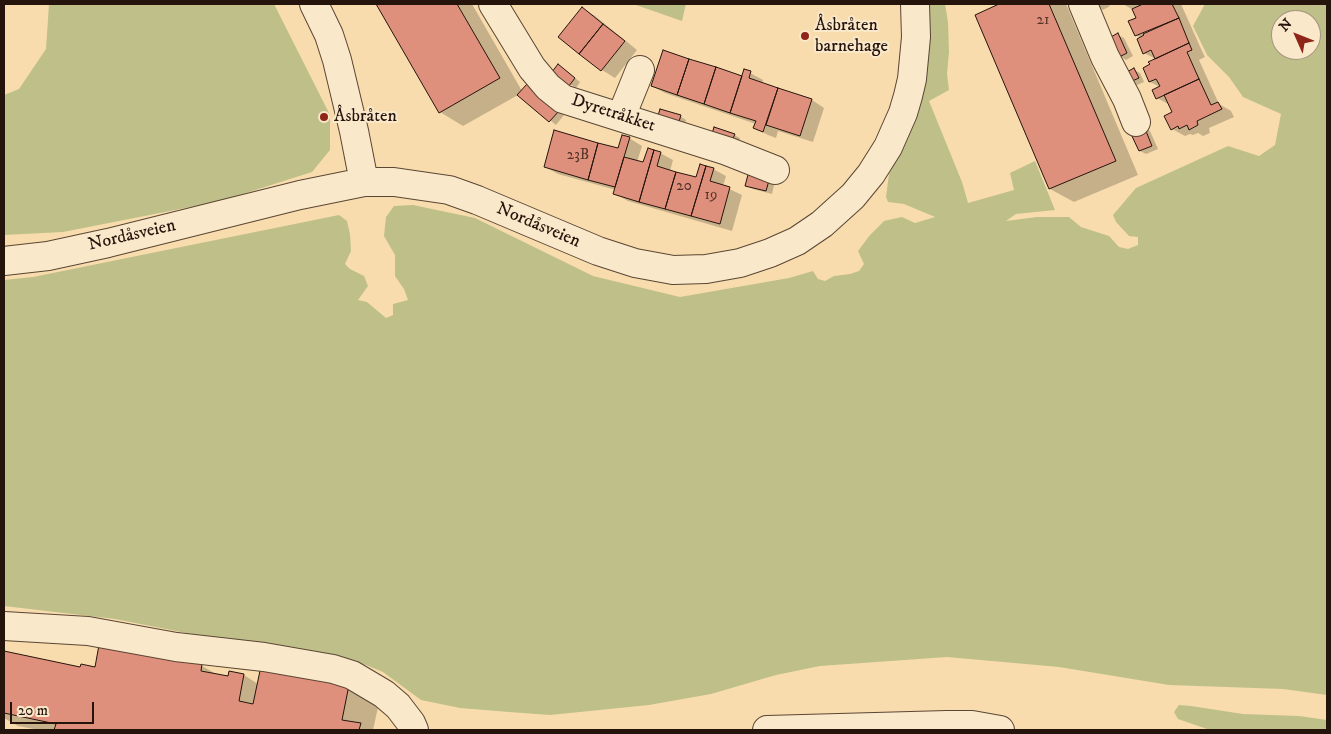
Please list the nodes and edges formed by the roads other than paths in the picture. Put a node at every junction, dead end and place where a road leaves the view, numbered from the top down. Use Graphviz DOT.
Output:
graph roads {
  1 [pos="314,4"];
  2 [pos="493,4"];
  3 [pos="916,4"];
  4 [pos="1082,4"];
  5 [pos="640,70"];
  6 [pos="621,117"];
  7 [pos="1136,122"];
  8 [pos="775,170"];
  9 [pos="364,182"];
  10 [pos="4,261"];
  11 [pos="4,626"];
  12 [pos="414,730"];
  13 [pos="767,730"];
  14 [pos="1000,730"];
  1 -- 9 [label="street"];
  2 -- 6 [label="street, Dyretråkket"];
  3 -- 9 [label="street, Nordåsveien"];
  4 -- 7 [label="street"];
  5 -- 6 [label="street"];
  6 -- 8 [label="street, Dyretråkket"];
  9 -- 10 [label="street, Nordåsveien"];
  11 -- 12 [label="street"];
  13 -- 14 [label="street"];
}
